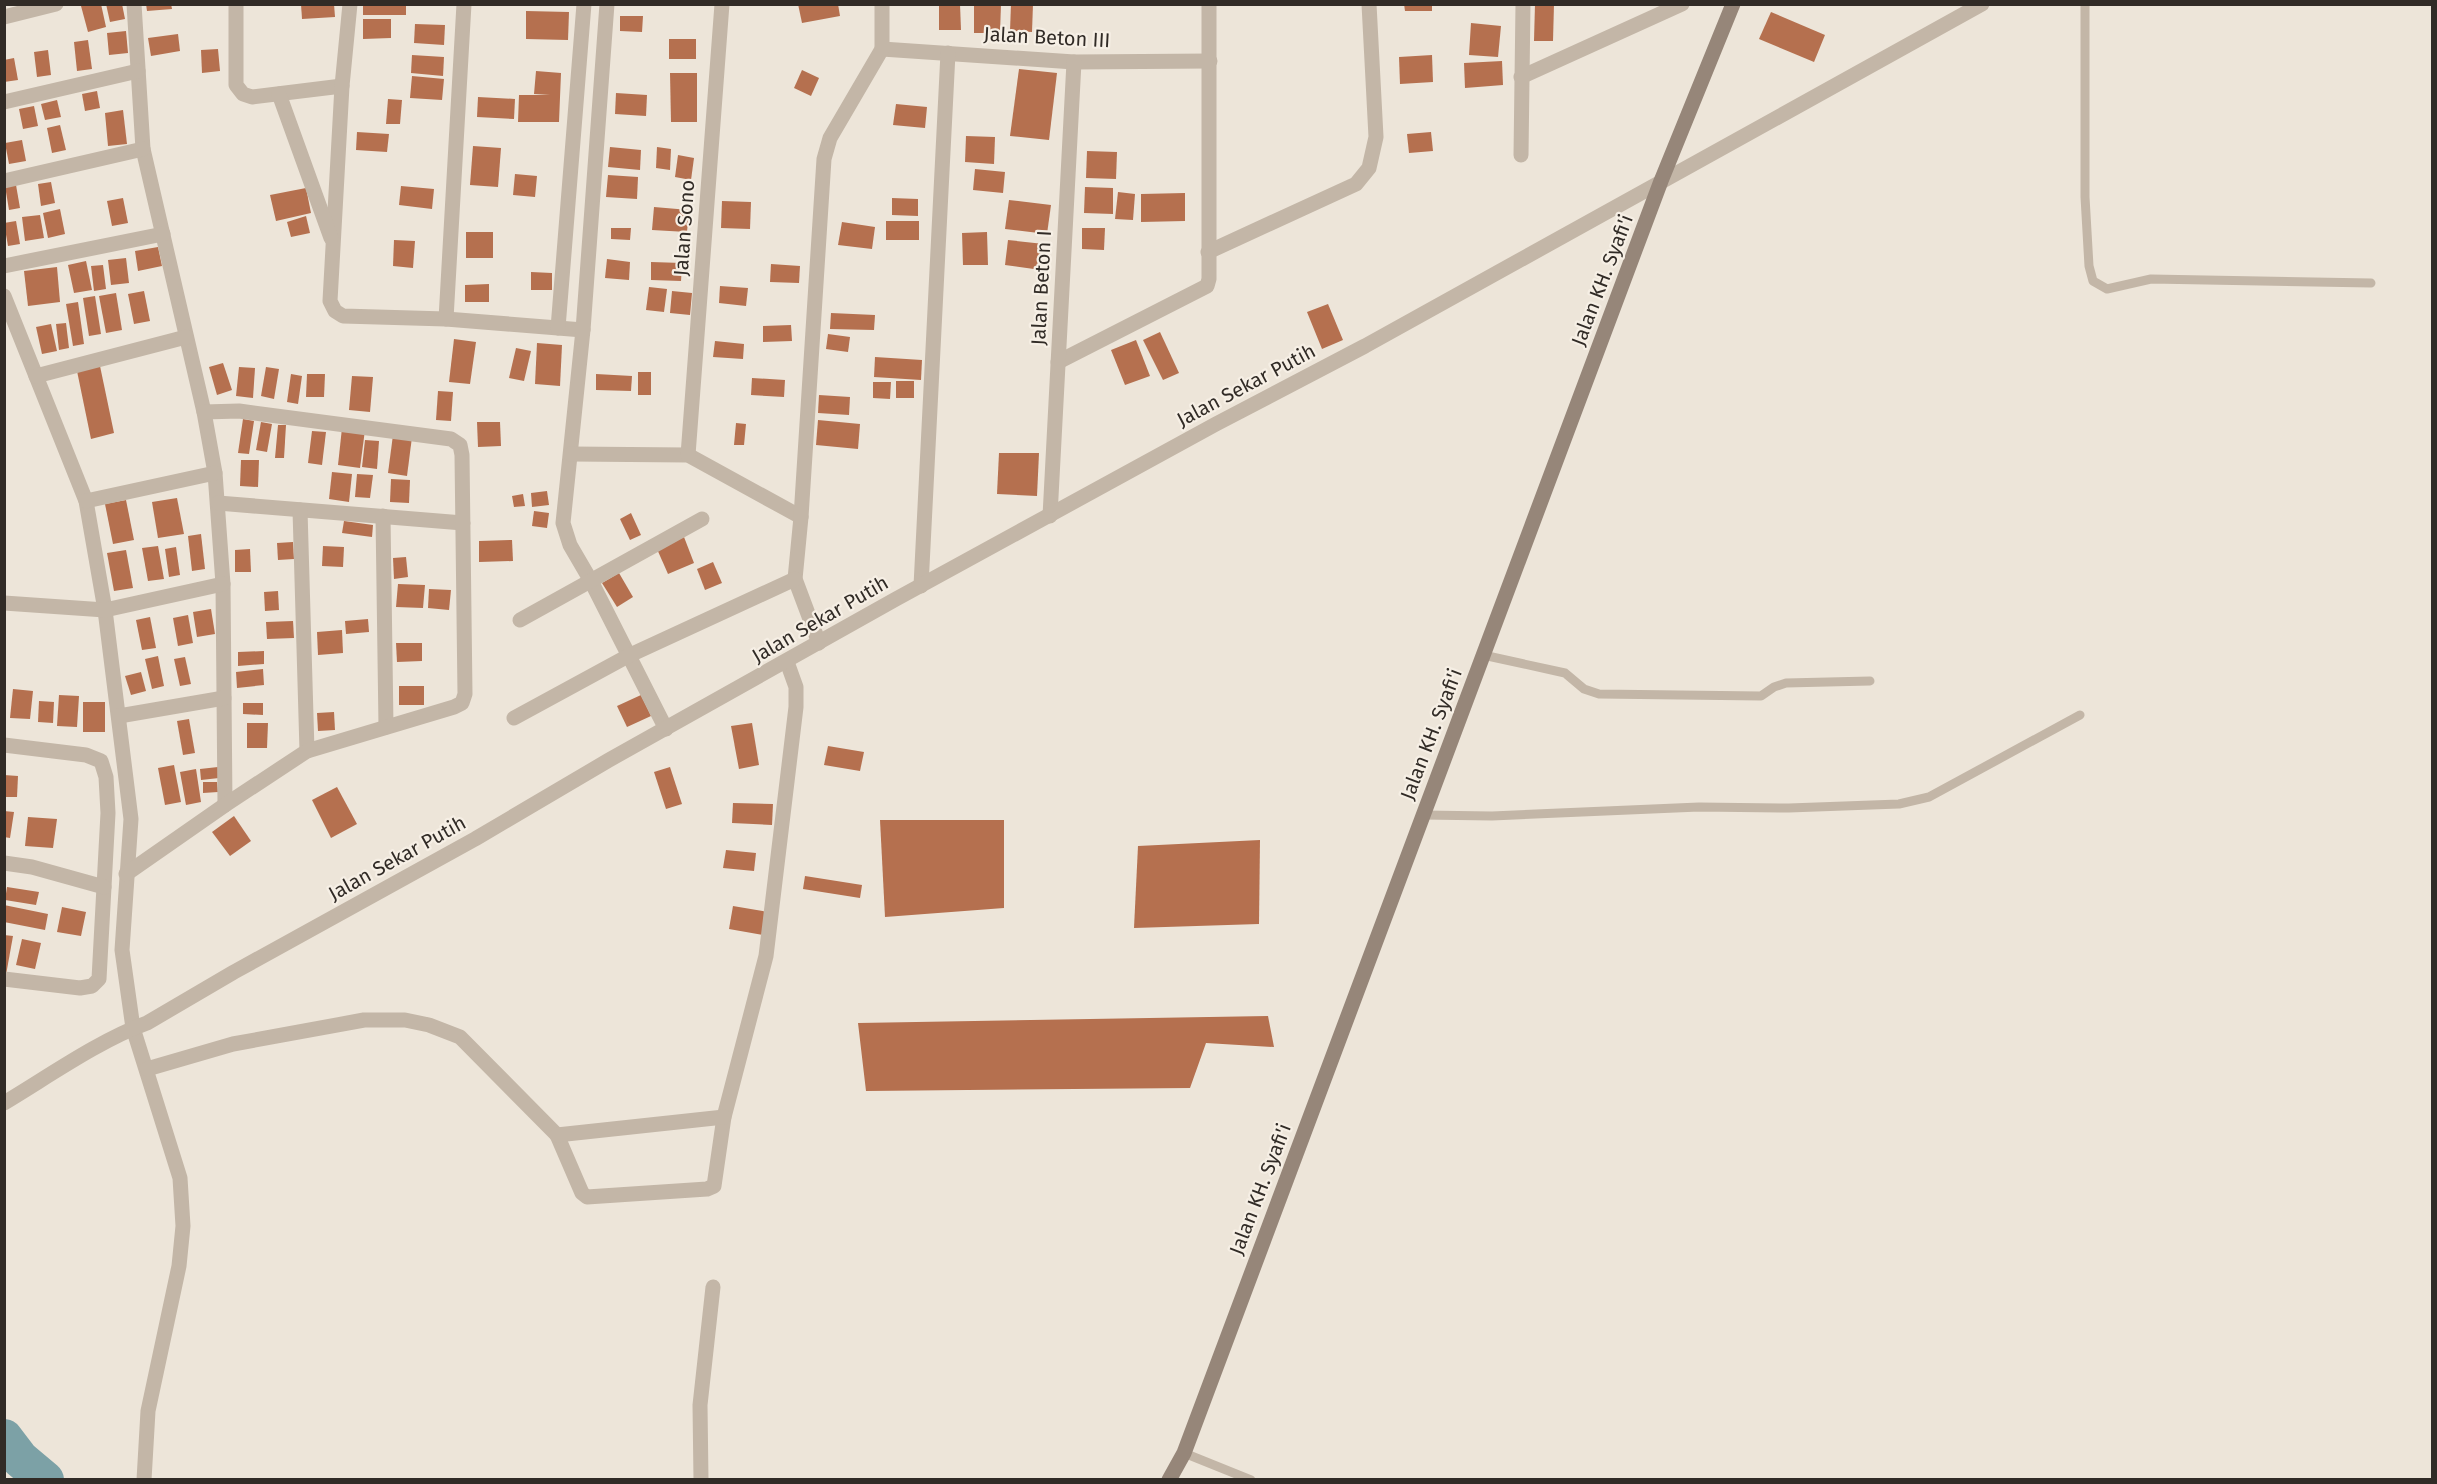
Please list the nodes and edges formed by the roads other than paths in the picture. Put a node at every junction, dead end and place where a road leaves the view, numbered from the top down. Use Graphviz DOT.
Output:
graph roads {
  1 [pos="56,4"];
  2 [pos="134,4"];
  3 [pos="236,4"];
  4 [pos="350,4"];
  5 [pos="464,4"];
  6 [pos="584,4"];
  7 [pos="607,4"];
  8 [pos="722,4"];
  9 [pos="869,4"];
  10 [pos="1209,4"];
  11 [pos="1369,4"];
  12 [pos="1523,4"];
  13 [pos="1682,4"];
  14 [pos="1733,4"];
  15 [pos="1982,4"];
  16 [pos="2085,4"];
  17 [pos="882,11"];
  18 [pos="4,17"];
  19 [pos="882,49"];
  20 [pos="948,53"];
  21 [pos="1210,61"];
  22 [pos="1074,62"];
  23 [pos="138,71"];
  24 [pos="1521,77"];
  25 [pos="342,86"];
  26 [pos="279,94"];
  27 [pos="4,102"];
  28 [pos="143,149"];
  29 [pos="1521,155"];
  30 [pos="4,181"];
  31 [pos="1661,182"];
  32 [pos="163,234"];
  33 [pos="333,244"];
  34 [pos="1208,252"];
  35 [pos="4,266"];
  36 [pos="2371,284"];
  37 [pos="4,296"];
  38 [pos="446,319"];
  39 [pos="558,328"];
  40 [pos="583,330"];
  41 [pos="186,337"];
  42 [pos="1058,362"];
  43 [pos="36,376"];
  44 [pos="204,411"];
  45 [pos="571,454"];
  46 [pos="688,455"];
  47 [pos="215,473"];
  48 [pos="86,501"];
  49 [pos="219,503"];
  50 [pos="300,510"];
  51 [pos="383,516"];
  52 [pos="1050,516"];
  53 [pos="702,519"];
  54 [pos="800,519"];
  55 [pos="463,523"];
  56 [pos="795,579"];
  57 [pos="591,581"];
  58 [pos="223,584"];
  59 [pos="921,586"];
  60 [pos="4,603"];
  61 [pos="105,610"];
  62 [pos="520,620"];
  63 [pos="819,643"];
  64 [pos="1483,655"];
  65 [pos="628,656"];
  66 [pos="787,662"];
  67 [pos="1870,681"];
  68 [pos="224,698"];
  69 [pos="2080,715"];
  70 [pos="119,716"];
  71 [pos="514,718"];
  72 [pos="386,728"];
  73 [pos="666,729"];
  74 [pos="4,745"];
  75 [pos="307,751"];
  76 [pos="225,805"];
  77 [pos="1423,815"];
  78 [pos="4,863"];
  79 [pos="126,874"];
  80 [pos="104,887"];
  81 [pos="4,979"];
  82 [pos="133,1028"];
  83 [pos="147,1069"];
  84 [pos="4,1103"];
  85 [pos="724,1117"];
  86 [pos="557,1135"];
  87 [pos="714,1287"];
  88 [pos="1184,1453"];
  89 [pos="144,1479"];
  90 [pos="701,1479"];
  91 [pos="1170,1479"];
  92 [pos="1251,1479"];
  1 -- 18 [label="street"];
  2 -- 23 [label="street"];
  3 -- 26 [label="street"];
  4 -- 25 [label="street"];
  5 -- 38 [label="street"];
  6 -- 39 [label="street"];
  7 -- 40 [label="street"];
  8 -- 46 [label="street, Jalan Sono"];
  9 -- 17 [label="street"];
  10 -- 21 [label="street"];
  11 -- 34 [label="street"];
  12 -- 24 [label="street"];
  13 -- 24 [label="street"];
  14 -- 31 [label="main road, Jalan KH. Syafi'i"];
  15 -- 31 [label="street, Jalan Sekar Putih"];
  16 -- 36 [label="lane"];
  17 -- 19 [label="street"];
  19 -- 20 [label="street, Jalan Beton III"];
  19 -- 54 [label="street"];
  20 -- 22 [label="street, Jalan Beton III"];
  20 -- 59 [label="street"];
  21 -- 22 [label="street, Jalan Beton III"];
  21 -- 34 [label="street"];
  22 -- 42 [label="street, Jalan Beton I"];
  23 -- 27 [label="street"];
  23 -- 28 [label="street"];
  24 -- 29 [label="street"];
  25 -- 26 [label="street"];
  25 -- 33 [label="street"];
  26 -- 33 [label="street"];
  28 -- 30 [label="street"];
  28 -- 32 [label="street"];
  31 -- 52 [label="street, Jalan Sekar Putih"];
  31 -- 64 [label="main road, Jalan KH. Syafi'i"];
  32 -- 35 [label="street"];
  32 -- 41 [label="street"];
  33 -- 38 [label="street"];
  34 -- 42 [label="street"];
  37 -- 43 [label="street"];
  38 -- 39 [label="street"];
  39 -- 40 [label="street"];
  40 -- 45 [label="street"];
  41 -- 43 [label="street"];
  41 -- 44 [label="street"];
  42 -- 52 [label="street, Jalan Beton I"];
  43 -- 48 [label="street"];
  44 -- 47 [label="street"];
  44 -- 55 [label="street"];
  45 -- 46 [label="street"];
  45 -- 57 [label="street"];
  46 -- 54 [label="street"];
  47 -- 48 [label="street"];
  47 -- 49 [label="street"];
  48 -- 61 [label="street"];
  49 -- 50 [label="street"];
  49 -- 58 [label="street"];
  50 -- 51 [label="street"];
  50 -- 75 [label="street"];
  51 -- 55 [label="street"];
  51 -- 72 [label="street"];
  52 -- 59 [label="street, Jalan Sekar Putih"];
  53 -- 57 [label="street"];
  54 -- 56 [label="street"];
  55 -- 72 [label="street"];
  56 -- 63 [label="street"];
  56 -- 65 [label="street"];
  57 -- 62 [label="street"];
  57 -- 65 [label="street"];
  58 -- 61 [label="street"];
  58 -- 68 [label="street"];
  59 -- 63 [label="street, Jalan Sekar Putih"];
  60 -- 61 [label="street"];
  61 -- 70 [label="street"];
  63 -- 66 [label="street, Jalan Sekar Putih"];
  64 -- 67 [label="lane"];
  64 -- 77 [label="main road, Jalan KH. Syafi'i"];
  65 -- 71 [label="street"];
  65 -- 73 [label="street"];
  66 -- 73 [label="street, Jalan Sekar Putih"];
  66 -- 85 [label="street"];
  68 -- 70 [label="street"];
  68 -- 76 [label="street"];
  69 -- 77 [label="lane"];
  70 -- 79 [label="street"];
  72 -- 75 [label="street"];
  73 -- 82 [label="street, Jalan Sekar Putih"];
  74 -- 80 [label="street"];
  75 -- 76 [label="street"];
  76 -- 79 [label="street"];
  77 -- 88 [label="main road, Jalan KH. Syafi'i"];
  78 -- 80 [label="street"];
  79 -- 82 [label="street"];
  80 -- 81 [label="street"];
  82 -- 83 [label="street"];
  82 -- 84 [label="street, Jalan Sekar Putih"];
  83 -- 86 [label="street"];
  83 -- 89 [label="street"];
  85 -- 86 [label="street"];
  85 -- 86 [label="street"];
  87 -- 90 [label="street"];
  88 -- 91 [label="main road, Jalan KH. Syafi'i"];
  88 -- 92 [label="lane"];
}
